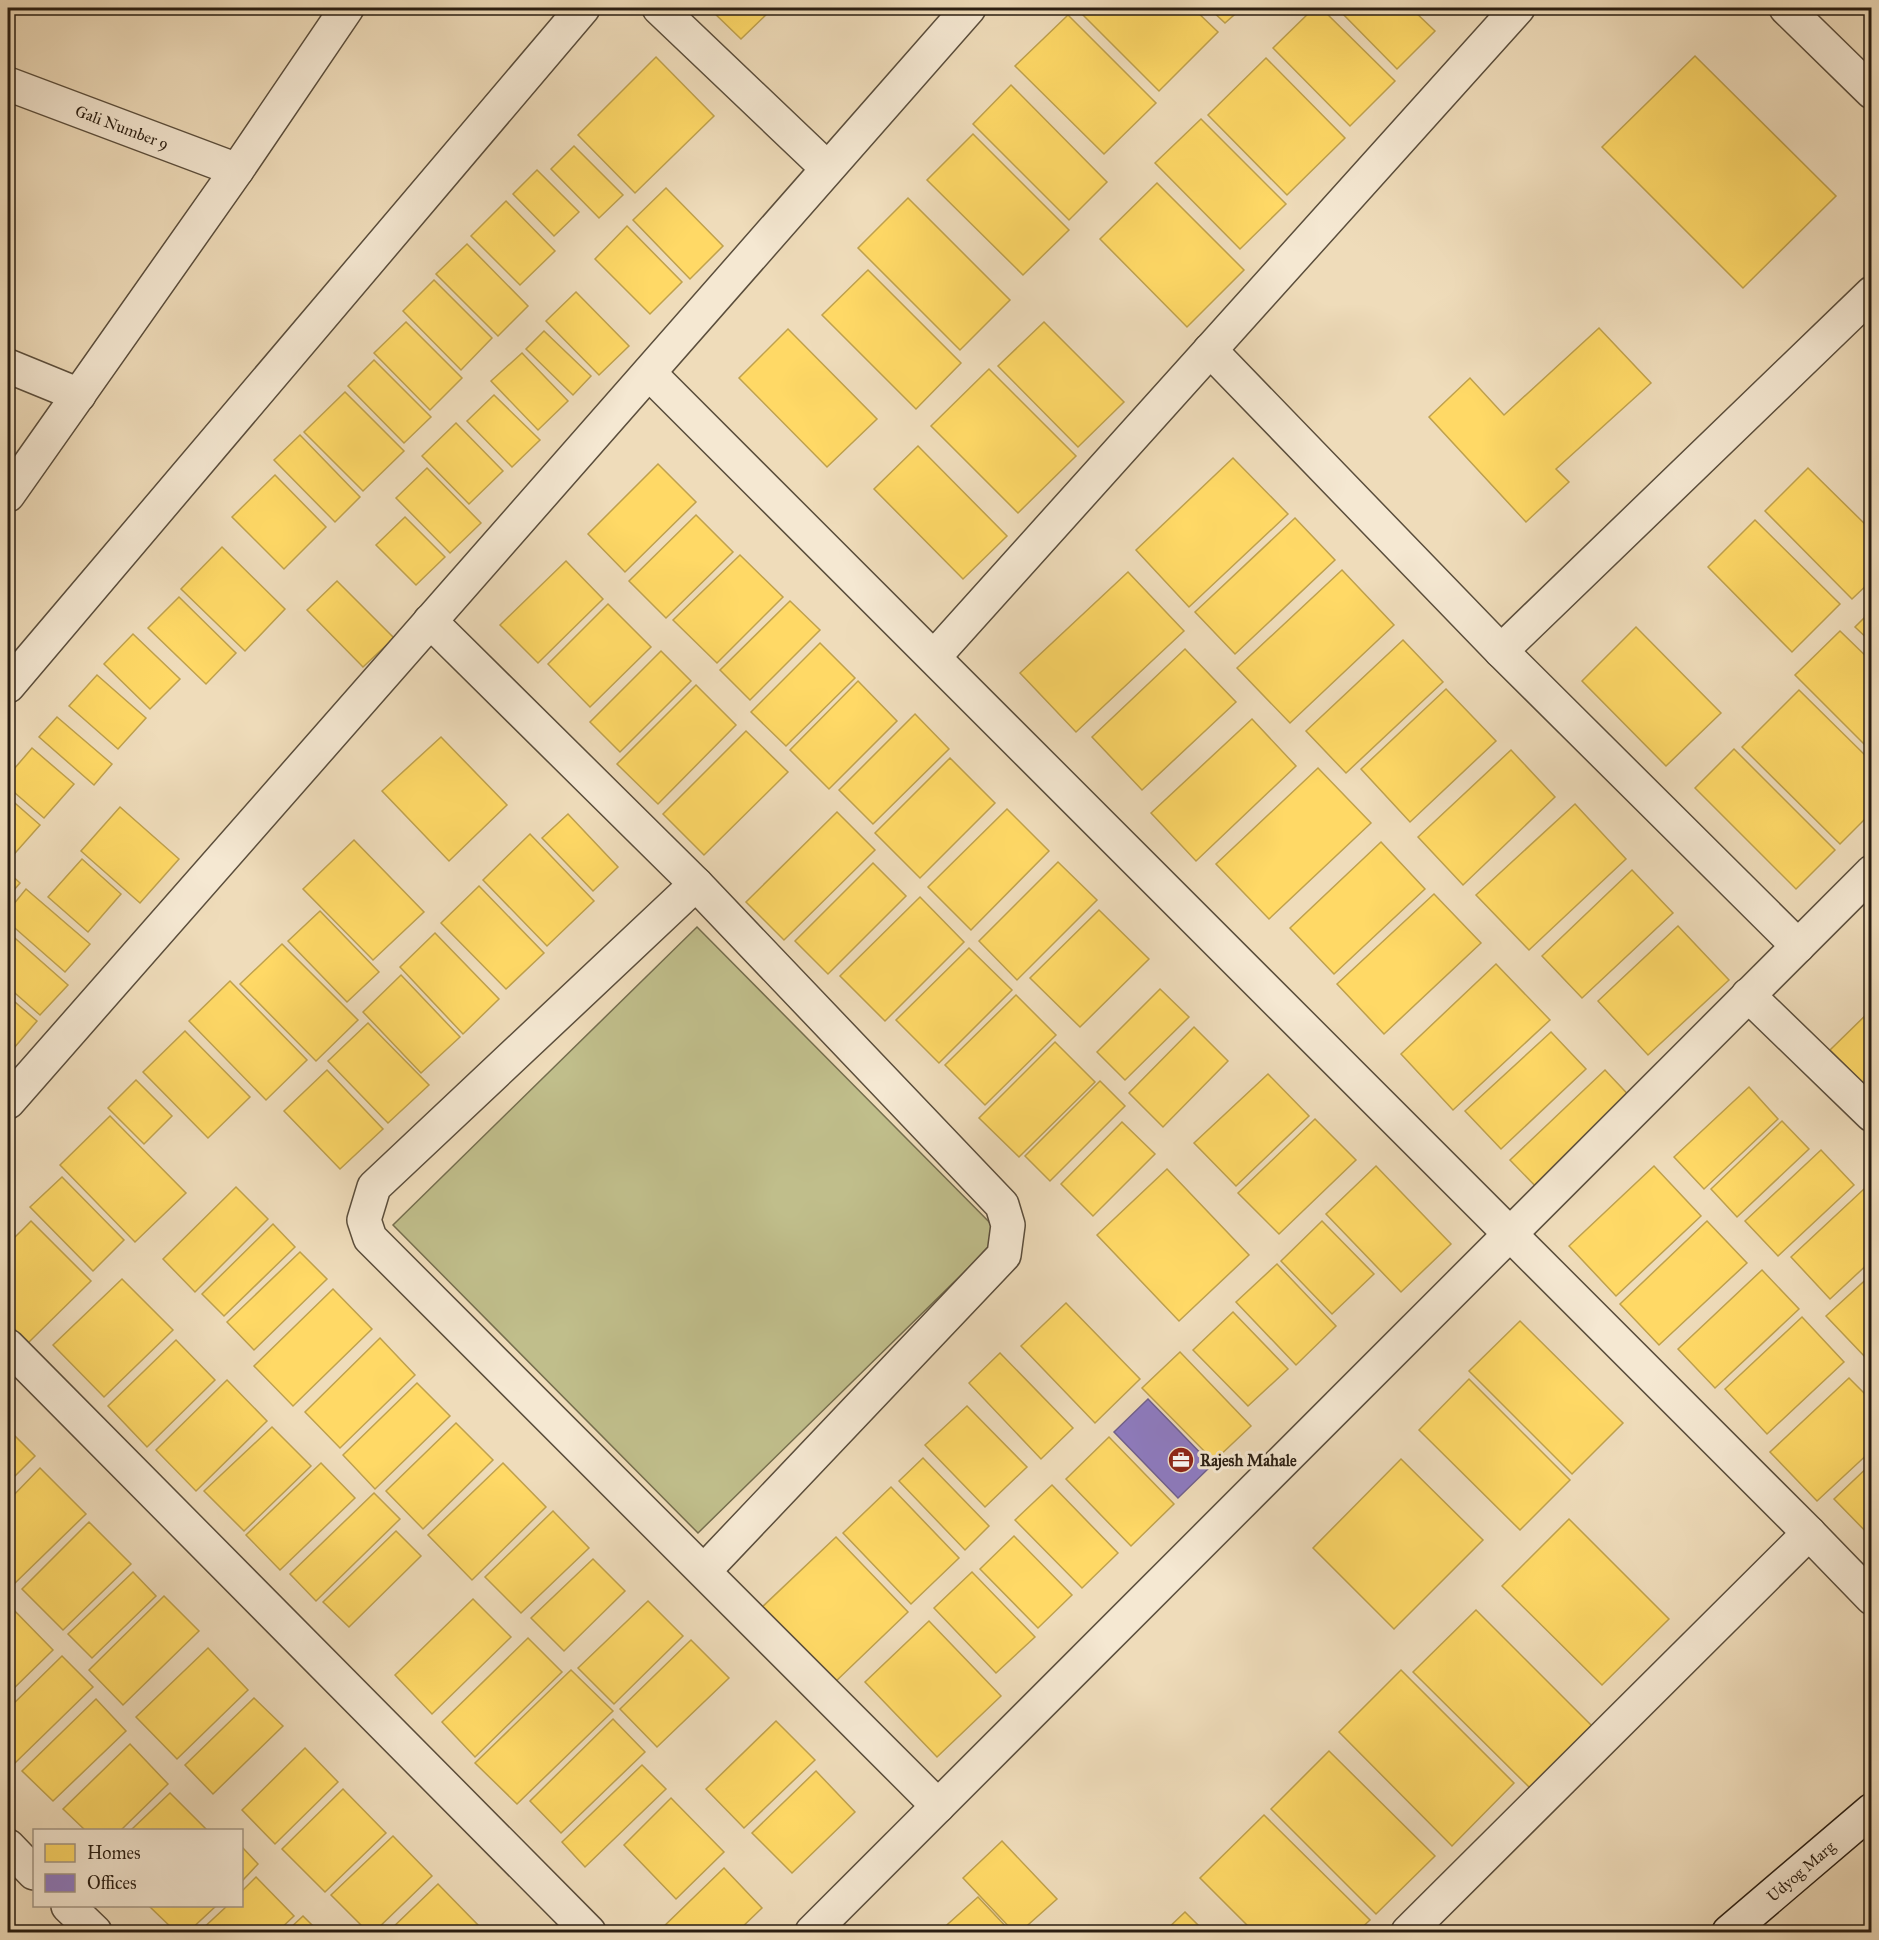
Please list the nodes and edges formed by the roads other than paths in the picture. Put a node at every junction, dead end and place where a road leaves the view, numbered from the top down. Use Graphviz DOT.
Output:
graph roads {
  1 [pos="347,8"];
  2 [pos="582,8"];
  3 [pos="659,8"];
  4 [pos="969,8"];
  5 [pos="1518,8"];
  6 [pos="1786,8"];
  7 [pos="8,84"];
  8 [pos="1872,92"];
  9 [pos="827,168"];
  10 [pos="237,170"];
  11 [pos="1872,292"];
  12 [pos="1210,350"];
  13 [pos="8,366"];
  14 [pos="649,373"];
  15 [pos="78,395"];
  16 [pos="8,495"];
  17 [pos="430,621"];
  18 [pos="1502,651"];
  19 [pos="934,657"];
  20 [pos="8,686"];
  21 [pos="1872,872"];
  22 [pos="696,884"];
  23 [pos="1798,946"];
  24 [pos="1748,994"];
  25 [pos="8,1102"];
  26 [pos="1872,1115"];
  27 [pos="1509,1234"];
  28 [pos="8,1346"];
  29 [pos="1809,1533"];
  30 [pos="704,1571"];
  31 [pos="1872,1598"];
  32 [pos="938,1806"];
  33 [pos="1872,1810"];
  34 [pos="8,1846"];
  35 [pos="33,1872"];
  36 [pos="1774,1893"];
  37 [pos="70,1907"];
  38 [pos="95,1932"];
  39 [pos="589,1932"];
  40 [pos="812,1932"];
  41 [pos="1408,1932"];
  42 [pos="1729,1932"];
  43 [pos="1761,1932"];
  1 -- 10 [label="street"];
  2 -- 20 [label="street"];
  3 -- 9 [label="street"];
  4 -- 9 [label="street"];
  5 -- 12 [label="street"];
  6 -- 8 [label="street"];
  7 -- 10 [label="street, Gali Number 9"];
  9 -- 14 [label="street"];
  10 -- 15 [label="street"];
  11 -- 18 [label="street"];
  12 -- 18 [label="street"];
  12 -- 19 [label="street"];
  13 -- 15 [label="street"];
  14 -- 17 [label="street"];
  14 -- 19 [label="street"];
  15 -- 16 [label="street"];
  17 -- 22 [label="street"];
  17 -- 25 [label="street"];
  18 -- 23 [label="street"];
  19 -- 27 [label="street"];
  21 -- 23 [label="street"];
  22 -- 30 [label="street"];
  22 -- 30 [label="street"];
  23 -- 24 [label="street"];
  24 -- 26 [label="street"];
  24 -- 27 [label="street"];
  27 -- 29 [label="street"];
  27 -- 32 [label="street"];
  28 -- 39 [label="street"];
  29 -- 31 [label="street"];
  29 -- 41 [label="street"];
  30 -- 32 [label="street"];
  32 -- 40 [label="street"];
  33 -- 36 [label="street, Udyog Marg"];
  34 -- 35 [label="street"];
  36 -- 42 [label="street, Udyog Marg"];
  36 -- 43 [label="street"];
  37 -- 38 [label="street"];
}
